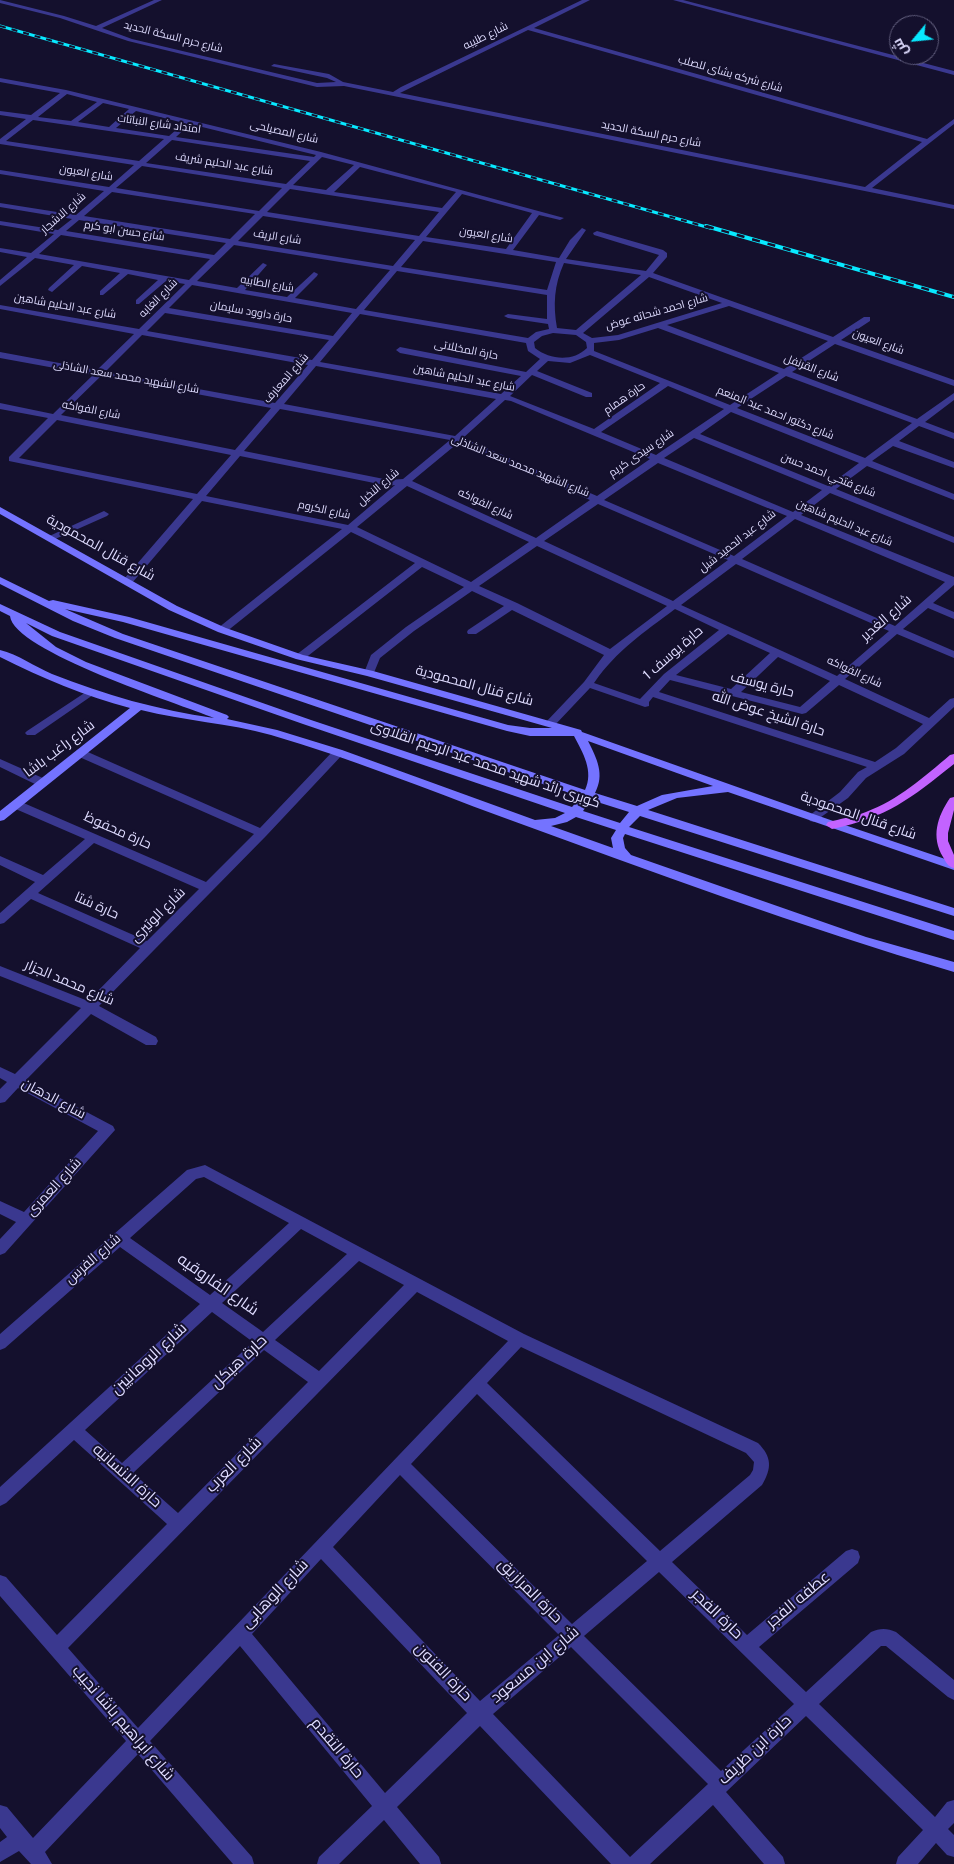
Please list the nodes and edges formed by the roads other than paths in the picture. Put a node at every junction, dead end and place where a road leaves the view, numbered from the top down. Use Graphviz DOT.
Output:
graph roads {
  1 [pos="22,0"];
  2 [pos="159,0"];
  3 [pos="587,0"];
  4 [pos="676,0"];
  5 [pos="0,1"];
  6 [pos="103,25"];
  7 [pos="527,28"];
  8 [pos="95,29"];
  9 [pos="954,73"];
  10 [pos="0,80"];
  11 [pos="344,84"];
  12 [pos="66,92"];
  13 [pos="394,94"];
  14 [pos="102,101"];
  15 [pos="134,109"];
  16 [pos="0,113"];
  17 [pos="33,117"];
  18 [pos="954,121"];
  19 [pos="189,122"];
  20 [pos="73,123"];
  21 [pos="111,129"];
  22 [pos="171,138"];
  23 [pos="927,141"];
  24 [pos="0,142"];
  25 [pos="318,157"];
  26 [pos="141,164"];
  27 [pos="359,164"];
  28 [pos="0,172"];
  29 [pos="287,186"];
  30 [pos="111,189"];
  31 [pos="865,190"];
  32 [pos="461,191"];
  33 [pos="328,193"];
  34 [pos="0,205"];
  35 [pos="954,207"];
  36 [pos="444,211"];
  37 [pos="260,212"];
  38 [pos="537,212"];
  39 [pos="78,217"];
  40 [pos="560,218"];
  41 [pos="0,223"];
  42 [pos="582,230"];
  43 [pos="60,233"];
  44 [pos="597,234"];
  45 [pos="422,238"];
  46 [pos="232,242"];
  47 [pos="0,250"];
  48 [pos="508,251"];
  49 [pos="33,256"];
  50 [pos="215,258"];
  51 [pos="560,259"];
  52 [pos="80,264"];
  53 [pos="263,266"];
  54 [pos="395,268"];
  55 [pos="126,272"];
  56 [pos="314,274"];
  57 [pos="648,274"];
  58 [pos="164,278"];
  59 [pos="1,281"];
  60 [pos="190,283"];
  61 [pos="52,290"];
  62 [pos="239,291"];
  63 [pos="103,293"];
  64 [pos="550,293"];
  65 [pos="290,300"];
  66 [pos="139,302"];
  67 [pos="730,303"];
  68 [pos="0,306"];
  69 [pos="164,310"];
  70 [pos="359,312"];
  71 [pos="508,316"];
  72 [pos="867,319"];
  73 [pos="658,325"];
  74 [pos="552,326"];
  75 [pos="141,332"];
  76 [pos="578,333"];
  77 [pos="336,339"];
  78 [pos="835,340"];
  79 [pos="530,341"];
  80 [pos="590,341"];
  81 [pos="400,350"];
  82 [pos="589,352"];
  83 [pos="0,355"];
  84 [pos="546,358"];
  85 [pos="315,363"];
  86 [pos="786,372"];
  87 [pos="529,373"];
  88 [pos="100,374"];
  89 [pos="667,383"];
  90 [pos="954,383"];
  91 [pos="589,395"];
  92 [pos="954,396"];
  93 [pos="502,398"];
  94 [pos="0,406"];
  95 [pos="278,406"];
  96 [pos="731,408"];
  97 [pos="56,417"];
  98 [pos="918,422"];
  99 [pos="596,432"];
  100 [pos="693,434"];
  101 [pos="954,436"];
  102 [pos="457,439"];
  103 [pos="892,442"];
  104 [pos="238,452"];
  105 [pos="11,458"];
  106 [pos="658,458"];
  107 [pos="865,462"];
  108 [pos="954,465"];
  109 [pos="406,482"];
  110 [pos="829,490"];
  111 [pos="954,497"];
  112 [pos="199,498"];
  113 [pos="598,499"];
  114 [pos="0,510"];
  115 [pos="104,514"];
  116 [pos="794,515"];
  117 [pos="350,528"];
  118 [pos="50,538"];
  119 [pos="954,540"];
  120 [pos="536,542"];
  121 [pos="736,560"];
  122 [pos="422,562"];
  123 [pos="0,580"];
  124 [pos="128,581"];
  125 [pos="953,582"];
  126 [pos="472,586"];
  127 [pos="40,601"];
  128 [pos="927,604"];
  129 [pos="513,605"];
  130 [pos="676,605"];
  131 [pos="0,607"];
  132 [pos="10,613"];
  133 [pos="954,616"];
  134 [pos="727,629"];
  135 [pos="222,630"];
  136 [pos="896,630"];
  137 [pos="472,632"];
  138 [pos="777,652"];
  139 [pos="0,653"];
  140 [pos="611,654"];
  141 [pos="954,655"];
  142 [pos="300,657"];
  143 [pos="369,673"];
  144 [pos="668,676"];
  145 [pos="839,680"];
  146 [pos="588,684"];
  147 [pos="89,692"];
  148 [pos="651,693"];
  149 [pos="732,694"];
  150 [pos="954,701"];
  151 [pos="138,707"];
  152 [pos="931,722"];
  153 [pos="550,724"];
  154 [pos="242,725"];
  155 [pos="577,732"];
  156 [pos="31,733"];
  157 [pos="81,753"];
  158 [pos="338,753"];
  159 [pos="954,758"];
  160 [pos="0,762"];
  161 [pos="876,766"];
  162 [pos="41,782"];
  163 [pos="729,788"];
  164 [pos="954,801"];
  165 [pos="15,804"];
  166 [pos="1,815"];
  167 [pos="814,818"];
  168 [pos="536,824"];
  169 [pos="832,825"];
  170 [pos="262,833"];
  171 [pos="93,838"];
  172 [pos="627,858"];
  173 [pos="0,860"];
  174 [pos="954,865"];
  175 [pos="44,881"];
  176 [pos="208,888"];
  177 [pos="30,894"];
  178 [pos="954,912"];
  179 [pos="0,920"];
  180 [pos="954,936"];
  181 [pos="149,947"];
  182 [pos="954,967"];
  183 [pos="0,971"];
  184 [pos="90,1007"];
  185 [pos="151,1041"];
  186 [pos="0,1072"];
  187 [pos="17,1080"];
  188 [pos="0,1098"];
  189 [pos="106,1128"];
  190 [pos="0,1207"];
  191 [pos="26,1220"];
  192 [pos="299,1222"];
  193 [pos="119,1238"];
  194 [pos="0,1249"];
  195 [pos="358,1253"];
  196 [pos="415,1284"];
  197 [pos="211,1303"];
  198 [pos="519,1339"];
  199 [pos="264,1341"];
  200 [pos="0,1343"];
  201 [pos="320,1380"];
  202 [pos="477,1384"];
  203 [pos="74,1430"];
  204 [pos="400,1464"];
  205 [pos="122,1473"];
  206 [pos="0,1498"];
  207 [pos="178,1524"];
  208 [pos="322,1548"];
  209 [pos="852,1557"];
  210 [pos="660,1561"];
  211 [pos="0,1584"];
  212 [pos="240,1633"];
  213 [pos="572,1636"];
  214 [pos="747,1646"];
  215 [pos="56,1648"];
  216 [pos="954,1691"];
  217 [pos="806,1704"];
  218 [pos="480,1713"];
  219 [pos="137,1742"];
  220 [pos="717,1788"];
  221 [pos="384,1806"];
  222 [pos="954,1809"];
  223 [pos="0,1814"];
  224 [pos="936,1830"];
  225 [pos="954,1848"];
  226 [pos="32,1851"];
  227 [pos="0,1853"];
  228 [pos="245,1864"];
  229 [pos="326,1864"];
  230 [pos="432,1864"];
  231 [pos="624,1864"];
  232 [pos="636,1864"];
  233 [pos="776,1864"];
  234 [pos="905,1864"];
  1 -- 6 [label="street, شارع حرم السكة الحديد"];
  2 -- 6 [label="street"];
  3 -- 7 [label="street, شارع طليبه"];
  4 -- 9 [label="street"];
  5 -- 8 [label="street, شارع حرم السكة الحديد"];
  6 -- 8 [label="street"];
  6 -- 11 [label="street, شارع حرم السكة الحديد"];
  7 -- 13 [label="street, شارع طليبه"];
  7 -- 23 [label="street, شارع شركه بشاى للصلب"];
  8 -- 11 [label="street, شارع حرم السكة الحديد"];
  10 -- 12 [label="street, شارع المصيلحى"];
  11 -- 13 [label="street, شارع حرم السكة الحديد"];
  12 -- 14 [label="street, شارع المصيلحى"];
  12 -- 17 [label="street"];
  13 -- 31 [label="street, شارع حرم السكة الحديد"];
  14 -- 15 [label="street, شارع المصيلحى"];
  14 -- 20 [label="street"];
  15 -- 19 [label="street, شارع المصيلحى"];
  15 -- 21 [label="street"];
  16 -- 17 [label="street, امتداد شارع النباتات"];
  17 -- 20 [label="street, امتداد شارع النباتات"];
  17 -- 24 [label="street"];
  18 -- 23 [label="street"];
  19 -- 22 [label="street, شارع الاشجار"];
  19 -- 25 [label="street, شارع المصيلحى"];
  20 -- 21 [label="street, امتداد شارع النباتات"];
  21 -- 22 [label="street, امتداد شارع النباتات"];
  22 -- 25 [label="street, امتداد شارع النباتات"];
  22 -- 26 [label="street, شارع الاشجار"];
  23 -- 31 [label="street"];
  24 -- 26 [label="street, شارع عبد الحليم شريف"];
  25 -- 27 [label="street, شارع المصيلحى"];
  25 -- 29 [label="street, شارع الغابه"];
  26 -- 29 [label="street, شارع عبد الحليم شريف"];
  26 -- 30 [label="street, شارع الاشجار"];
  27 -- 32 [label="street, شارع المصيلحى"];
  27 -- 33 [label="street"];
  28 -- 30 [label="street, شارع العيون"];
  29 -- 33 [label="street, شارع عبد الحليم شريف"];
  29 -- 37 [label="street, شارع الغابه"];
  30 -- 37 [label="street, شارع العيون"];
  30 -- 39 [label="street, شارع الاشجار"];
  31 -- 35 [label="street, شارع حرم السكة الحديد"];
  32 -- 36 [label="street, شارع المعارف"];
  32 -- 38 [label="street, شارع المصيلحى"];
  33 -- 36 [label="street, شارع عبد الحليم شريف"];
  34 -- 39 [label="street, شارع الريف"];
  36 -- 45 [label="street, شارع المعارف"];
  37 -- 45 [label="street, شارع العيون"];
  37 -- 46 [label="street, شارع الغابه"];
  38 -- 40 [label="street, شارع المصيلحى"];
  38 -- 48 [label="street"];
  39 -- 43 [label="street, شارع الاشجار"];
  39 -- 46 [label="street, شارع الريف"];
  41 -- 43 [label="street, شارع حسن ابو كرم"];
  42 -- 51 [label="street"];
  43 -- 49 [label="street, شارع الاشجار"];
  43 -- 50 [label="street, شارع حسن ابو كرم"];
  44 -- 57 [label="street"];
  45 -- 48 [label="street, شارع العيون"];
  45 -- 54 [label="street, شارع المعارف"];
  46 -- 50 [label="street, شارع الغابه"];
  46 -- 54 [label="street, شارع الريف"];
  47 -- 49 [label="street, شارع الطابيه"];
  48 -- 51 [label="street, شارع العيون"];
  49 -- 52 [label="street, شارع الطابيه"];
  49 -- 59 [label="street, شارع الاشجار"];
  50 -- 60 [label="street, شارع الغابه"];
  51 -- 57 [label="street, شارع العيون"];
  51 -- 64 [label="street"];
  52 -- 55 [label="street, شارع الطابيه"];
  52 -- 61 [label="street"];
  53 -- 62 [label="street"];
  54 -- 64 [label="street, شارع الريف"];
  54 -- 70 [label="street, شارع المعارف"];
  55 -- 58 [label="street, شارع الطابيه"];
  55 -- 63 [label="street"];
  56 -- 65 [label="street"];
  57 -- 67 [label="street, شارع العيون"];
  57 -- 76 [label="street"];
  58 -- 60 [label="street, شارع الطابيه"];
  58 -- 66 [label="street"];
  60 -- 62 [label="street, شارع الطابيه"];
  60 -- 69 [label="street, شارع الغابه"];
  62 -- 65 [label="street, شارع الطابيه"];
  64 -- 74 [label="street"];
  65 -- 70 [label="street, شارع الطابيه"];
  67 -- 73 [label="street, شارع احمد شحاته عوض"];
  67 -- 78 [label="street, شارع العيون"];
  68 -- 75 [label="street, شارع عبد الحليم شاهين"];
  69 -- 75 [label="street, شارع الغابه"];
  69 -- 77 [label="street, حارة داوود سليمان"];
  70 -- 77 [label="street, شارع المعارف"];
  70 -- 79 [label="street, شارع الطابيه"];
  71 -- 74 [label="street"];
  72 -- 78 [label="street, شارع سيدى كريم"];
  73 -- 80 [label="street, شارع احمد شحاته عوض"];
  73 -- 86 [label="street, شارع القرنفل"];
  74 -- 76 [label="street"];
  74 -- 79 [label="street"];
  75 -- 85 [label="street, شارع عبد الحليم شاهين"];
  75 -- 88 [label="street, شارع الغابه"];
  76 -- 80 [label="street"];
  77 -- 85 [label="street, شارع المعارف"];
  78 -- 86 [label="street, شارع سيدى كريم"];
  78 -- 90 [label="street, شارع العيون"];
  79 -- 84 [label="street"];
  80 -- 82 [label="street"];
  81 -- 87 [label="street, حارة المخللاتى"];
  82 -- 84 [label="street"];
  82 -- 89 [label="street, شارع دكتور احمد عبد المنعم"];
  83 -- 88 [label="street, شارع الشهيد محمد سعد الشاذلى"];
  84 -- 87 [label="street, شارع النخيل"];
  85 -- 93 [label="street, شارع عبد الحليم شاهين"];
  85 -- 95 [label="street, شارع المعارف"];
  86 -- 96 [label="street, شارع سيدى كريم"];
  86 -- 98 [label="street, شارع القرنفل"];
  87 -- 91 [label="street, حارة المخللاتى"];
  87 -- 93 [label="street, شارع النخيل"];
  88 -- 95 [label="street, شارع الشهيد محمد سعد الشاذلى"];
  88 -- 97 [label="street, شارع الغابه"];
  89 -- 96 [label="street, شارع دكتور احمد عبد المنعم"];
  89 -- 99 [label="street, حارة همام"];
  92 -- 98 [label="street, شارع عبد الحميد شبل"];
  93 -- 99 [label="street, شارع عبد الحليم شاهين"];
  93 -- 102 [label="street, شارع النخيل"];
  94 -- 97 [label="street, شارع الفواكه"];
  95 -- 102 [label="street, شارع الشهيد محمد سعد الشاذلى"];
  95 -- 104 [label="street, شارع المعارف"];
  96 -- 100 [label="street, شارع سيدى كريم"];
  96 -- 107 [label="street, شارع دكتور احمد عبد المنعم"];
  97 -- 104 [label="street, شارع الفواكه"];
  97 -- 105 [label="street, شارع الغابه"];
  98 -- 101 [label="street, شارع القرنفل"];
  98 -- 103 [label="street, شارع عبد الحميد شبل"];
  99 -- 106 [label="street, شارع عبد الحليم شاهين"];
  100 -- 106 [label="street, شارع سيدى كريم"];
  100 -- 110 [label="street, شارع فتحي احمد حسن"];
  102 -- 109 [label="street, شارع النخيل"];
  102 -- 113 [label="street, شارع الشهيد محمد سعد الشاذلى"];
  103 -- 107 [label="street, شارع عبد الحميد شبل"];
  103 -- 108 [label="street"];
  104 -- 109 [label="street, شارع الفواكه"];
  104 -- 112 [label="street, شارع المعارف"];
  105 -- 112 [label="street, شارع الكروم"];
  106 -- 113 [label="street, شارع سيدى كريم"];
  106 -- 116 [label="street, شارع عبد الحليم شاهين"];
  107 -- 110 [label="street, شارع عبد الحميد شبل"];
  107 -- 111 [label="street, شارع دكتور احمد عبد المنعم"];
  109 -- 117 [label="street, شارع النخيل"];
  109 -- 120 [label="street, شارع الفواكه"];
  110 -- 116 [label="street, شارع عبد الحميد شبل"];
  110 -- 119 [label="street, شارع فتحي احمد حسن"];
  112 -- 117 [label="street, شارع الكروم"];
  112 -- 124 [label="street, شارع المعارف"];
  113 -- 120 [label="street, شارع سيدى كريم"];
  113 -- 121 [label="street, شارع الشهيد محمد سعد الشاذلى"];
  114 -- 118 [label="main road, شارع قنال المحمودية"];
  115 -- 118 [label="street"];
  116 -- 121 [label="street, شارع عبد الحميد شبل"];
  116 -- 125 [label="street, شارع عبد الحليم شاهين"];
  117 -- 122 [label="street, شارع الكروم"];
  117 -- 135 [label="street, شارع النخيل"];
  118 -- 124 [label="main road, شارع قنال المحمودية"];
  120 -- 126 [label="street, شارع سيدى كريم"];
  120 -- 130 [label="street, شارع الفواكه"];
  121 -- 130 [label="street, شارع عبد الحميد شبل"];
  121 -- 136 [label="street, شارع الشهيد محمد سعد الشاذلى"];
  122 -- 126 [label="street, شارع الكروم"];
  122 -- 142 [label="street"];
  123 -- 127 [label="main road, كوبرى رائد شهيد محمد عبد الرحيم القلاوى"];
  124 -- 135 [label="main road, شارع قنال المحمودية"];
  125 -- 128 [label="street, شارع الغدير"];
  126 -- 129 [label="street, شارع الكروم"];
  126 -- 143 [label="street, شارع سيدى كريم"];
  127 -- 155 [label="main road"];
  127 -- 178 [label="main road, كوبرى رائد شهيد محمد عبد الرحيم القلاوى"];
  128 -- 133 [label="street"];
  128 -- 136 [label="street, شارع الغدير"];
  129 -- 137 [label="street"];
  129 -- 140 [label="street, شارع الكروم"];
  130 -- 134 [label="street, شارع الفواكه"];
  130 -- 140 [label="street, شارع عبد الحميد شبل"];
  131 -- 132 [label="main road"];
  132 -- 154 [label="main road"];
  132 -- 180 [label="main road, كوبرى رائد شهيد محمد عبد الرحيم القلاوى"];
  134 -- 138 [label="street, شارع الفواكه"];
  134 -- 144 [label="street, حارة يوسف 1"];
  135 -- 142 [label="main road, شارع قنال المحمودية"];
  136 -- 141 [label="street, شارع الشهيد محمد سعد الشاذلى"];
  136 -- 145 [label="street, شارع الغدير"];
  138 -- 145 [label="street, شارع الفواكه"];
  138 -- 149 [label="street"];
  139 -- 147 [label="main road"];
  140 -- 146 [label="street, شارع عبد الحميد شبل"];
  142 -- 143 [label="main road, شارع قنال المحمودية"];
  143 -- 153 [label="main road, شارع قنال المحمودية"];
  144 -- 148 [label="street, حارة يوسف 1"];
  144 -- 149 [label="street, حارة يوسف"];
  145 -- 149 [label="street, حارة يوسف"];
  145 -- 152 [label="street, شارع الفواكه"];
  146 -- 148 [label="street, حارة يوسف 1"];
  146 -- 153 [label="street, شارع عبد الحميد شبل"];
  147 -- 151 [label="main road"];
  147 -- 156 [label="street"];
  148 -- 161 [label="street, حارة الشيخ عوض الله"];
  150 -- 152 [label="street"];
  151 -- 154 [label="main road"];
  151 -- 157 [label="main road, شارع راغب باشا"];
  152 -- 161 [label="street"];
  153 -- 155 [label="main road, شارع قنال المحمودية"];
  154 -- 158 [label="main road"];
  155 -- 163 [label="main road, شارع قنال المحمودية"];
  155 -- 168 [label="main road"];
  157 -- 162 [label="main road, شارع راغب باشا"];
  157 -- 170 [label="street"];
  158 -- 168 [label="main road"];
  158 -- 170 [label="street, شارع الوتيرى"];
  159 -- 169 [label="main road"];
  160 -- 162 [label="street"];
  161 -- 167 [label="street"];
  162 -- 165 [label="main road, شارع راغب باشا"];
  163 -- 167 [label="main road, شارع قنال المحمودية"];
  163 -- 172 [label="main road"];
  164 -- 174 [label="main road"];
  165 -- 166 [label="main road, شارع راغب باشا"];
  165 -- 171 [label="street, حارة محفوظ"];
  167 -- 169 [label="main road, شارع قنال المحمودية"];
  168 -- 172 [label="main road"];
  169 -- 174 [label="main road, شارع قنال المحمودية"];
  170 -- 176 [label="street, شارع الوتيرى"];
  171 -- 175 [label="street"];
  171 -- 176 [label="street, حارة محفوظ"];
  172 -- 182 [label="main road"];
  173 -- 175 [label="street"];
  175 -- 177 [label="street"];
  176 -- 181 [label="street, شارع الوتيرى"];
  177 -- 179 [label="street"];
  177 -- 181 [label="street, حارة شتا"];
  181 -- 184 [label="street, شارع الوتيرى"];
  183 -- 184 [label="street, شارع محمد الجزار"];
  184 -- 185 [label="street, شارع محمد الجزار"];
  184 -- 187 [label="street, شارع الوتيرى"];
  186 -- 187 [label="street, شارع الدهان"];
  187 -- 188 [label="street, شارع الوتيرى"];
  187 -- 189 [label="street, شارع الدهان"];
  189 -- 191 [label="street, شارع العمرى"];
  190 -- 191 [label="street"];
  191 -- 194 [label="street, شارع العمرى"];
  192 -- 193 [label="street, شارع الفرس"];
  192 -- 195 [label="street"];
  192 -- 197 [label="street, شارع الرومانيين"];
  193 -- 197 [label="street, شارع الفاروقيه"];
  193 -- 200 [label="street, شارع الفرس"];
  195 -- 196 [label="street"];
  195 -- 199 [label="street, حارة هيكل"];
  196 -- 198 [label="street"];
  196 -- 201 [label="street, شارع العرب"];
  197 -- 199 [label="street, شارع الفاروقيه"];
  197 -- 203 [label="street, شارع الرومانيين"];
  198 -- 202 [label="street, شارع الوهابى"];
  198 -- 210 [label="street, شارع ابن مسعود"];
  199 -- 201 [label="street, شارع الفاروقيه"];
  199 -- 205 [label="street, حارة هيكل"];
  201 -- 207 [label="street, شارع العرب"];
  202 -- 204 [label="street, شارع الوهابى"];
  202 -- 210 [label="street, حارة الفجر"];
  203 -- 205 [label="street, حارة الانسانيه"];
  203 -- 206 [label="street, شارع الرومانيين"];
  204 -- 208 [label="street, شارع الوهابى"];
  204 -- 213 [label="street, حارة المرازيق"];
  205 -- 207 [label="street, حارة الانسانيه"];
  207 -- 215 [label="street, شارع العرب"];
  208 -- 212 [label="street, شارع الوهابى"];
  208 -- 218 [label="street, حارة الفنون"];
  209 -- 214 [label="street, عطفه الفجر"];
  210 -- 213 [label="street, شارع ابن مسعود"];
  210 -- 214 [label="street, حارة الفجر"];
  211 -- 215 [label="street, شارع ابراهيم باشا نجيب"];
  212 -- 219 [label="street, شارع الوهابى"];
  212 -- 221 [label="street, حارة التقدم"];
  213 -- 218 [label="street, شارع ابن مسعود"];
  213 -- 220 [label="street, حارة المرازيق"];
  214 -- 217 [label="street, حارة الفجر"];
  215 -- 219 [label="street, شارع ابراهيم باشا نجيب"];
  216 -- 217 [label="street, حارة ابن ظريف"];
  217 -- 220 [label="street, حارة ابن ظريف"];
  217 -- 224 [label="street, حارة الفجر"];
  218 -- 221 [label="street, شارع ابن مسعود"];
  218 -- 231 [label="street, حارة الفنون"];
  219 -- 226 [label="street, شارع الوهابى"];
  219 -- 228 [label="street, شارع ابراهيم باشا نجيب"];
  220 -- 232 [label="street, حارة ابن ظريف"];
  220 -- 233 [label="street, حارة المرازيق"];
  221 -- 229 [label="street, شارع ابن مسعود"];
  221 -- 230 [label="street, حارة التقدم"];
  222 -- 224 [label="street"];
  223 -- 226 [label="street"];
  224 -- 225 [label="street, حارة الفجر"];
  224 -- 234 [label="street"];
  226 -- 227 [label="street, شارع الوهابى"];
}
